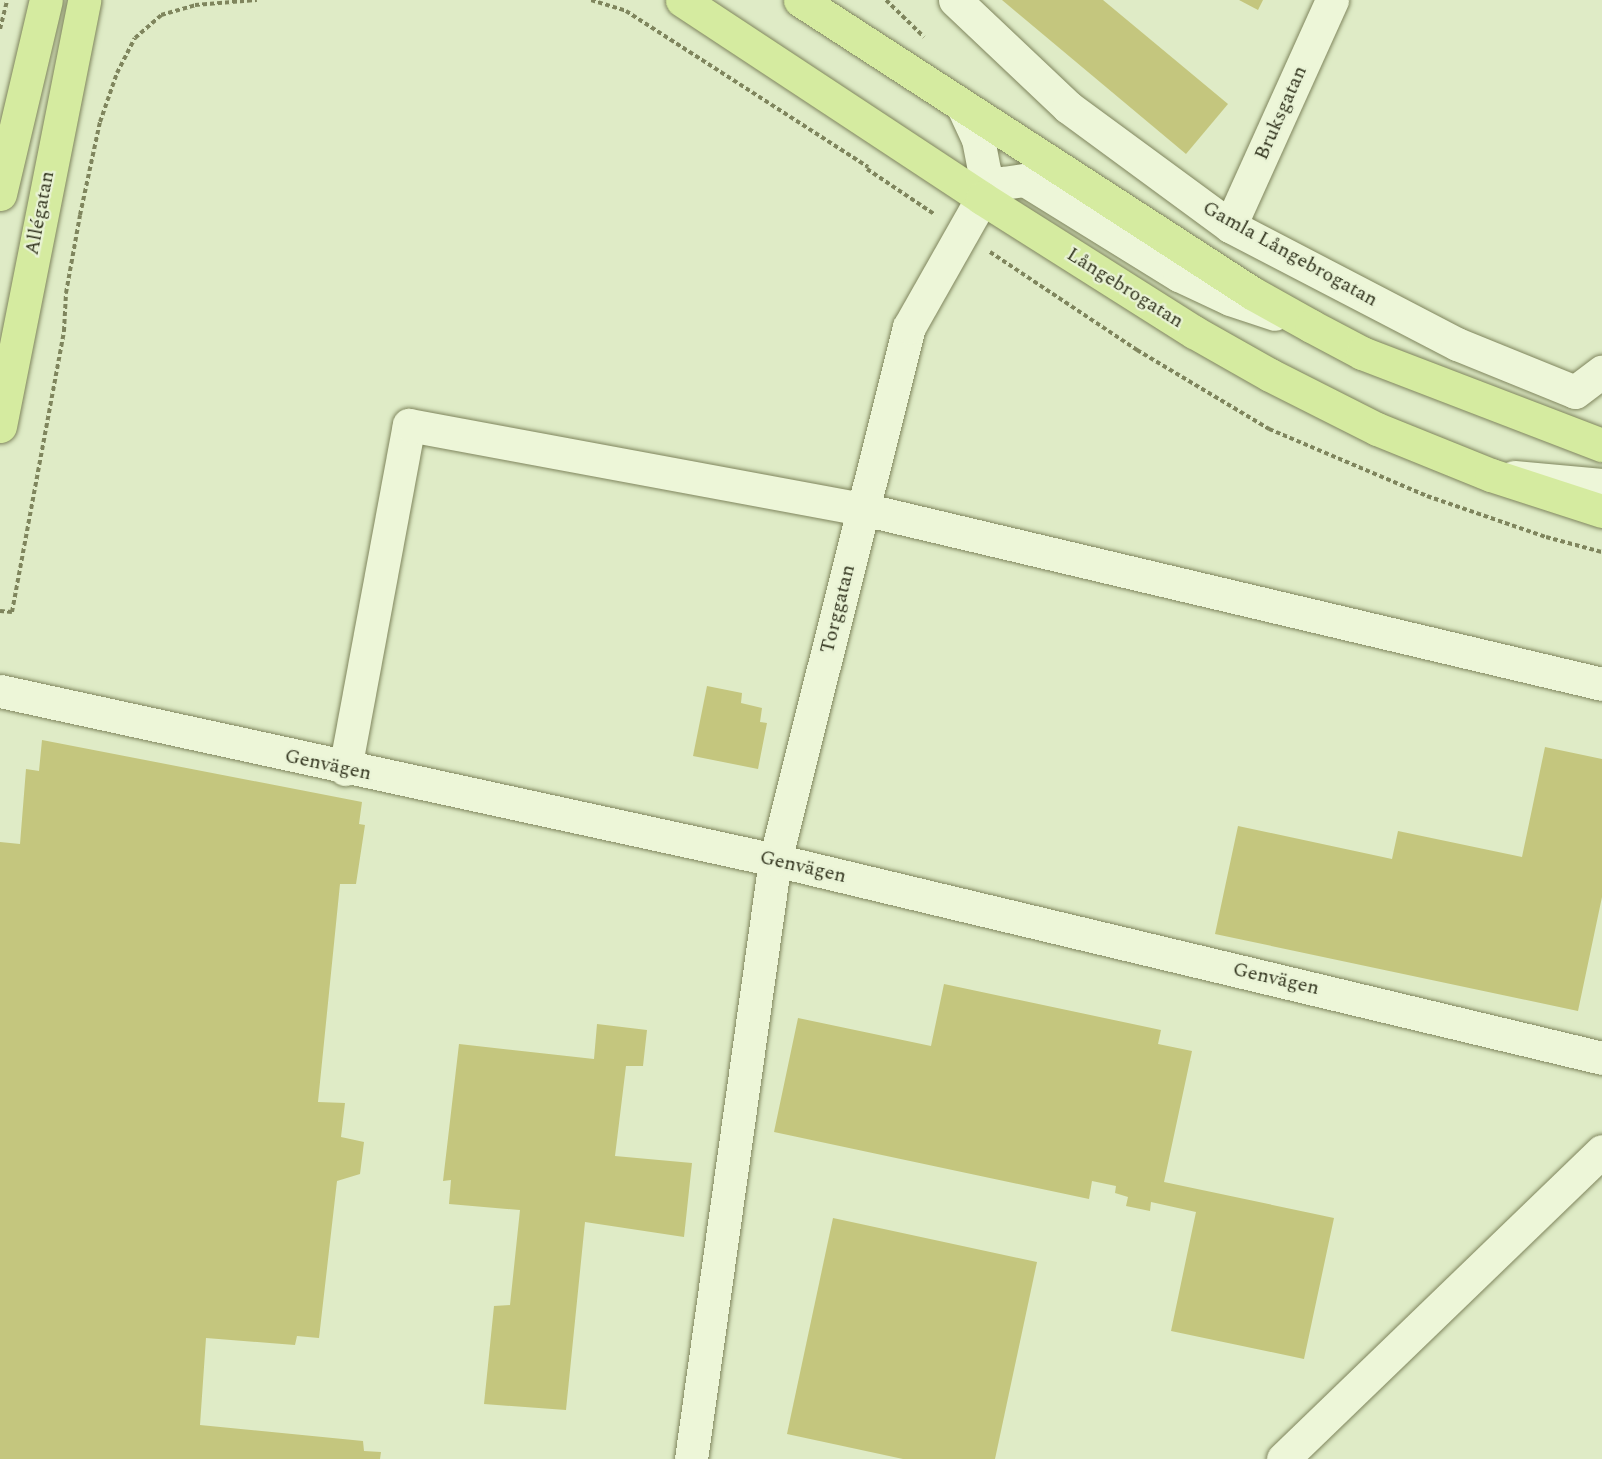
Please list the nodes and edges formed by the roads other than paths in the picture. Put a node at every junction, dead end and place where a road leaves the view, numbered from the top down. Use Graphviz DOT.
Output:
graph roads {
  1 [pos="46,0"];
  2 [pos="84,0"];
  3 [pos="682,0"];
  4 [pos="800,0"];
  5 [pos="955,0"];
  6 [pos="1332,0"];
  7 [pos="963,107"];
  8 [pos="0,194"];
  9 [pos="982,198"];
  10 [pos="1230,226"];
  11 [pos="1311,326"];
  12 [pos="1602,372"];
  13 [pos="0,426"];
  14 [pos="1602,445"];
  15 [pos="1491,475"];
  16 [pos="1602,485"];
  17 [pos="863,509"];
  18 [pos="1602,511"];
  19 [pos="1602,684"];
  20 [pos="0,691"];
  21 [pos="345,769"];
  22 [pos="775,860"];
  23 [pos="1602,1058"];
  24 [pos="1602,1151"];
  25 [pos="691,1459"];
  26 [pos="1282,1459"];
  1 -- 8 [label="main road"];
  2 -- 13 [label="main road, Allégatan"];
  3 -- 9 [label="main road, Långebrogatan"];
  4 -- 7 [label="main road"];
  5 -- 10 [label="street, Gamla Långebrogatan"];
  6 -- 10 [label="street, Bruksgatan"];
  7 -- 9 [label="street"];
  7 -- 11 [label="main road"];
  9 -- 11 [label="street"];
  9 -- 15 [label="main road, Långebrogatan"];
  9 -- 17 [label="street, Torggatan"];
  10 -- 12 [label="street, Gamla Långebrogatan"];
  11 -- 14 [label="main road"];
  15 -- 16 [label="street"];
  15 -- 18 [label="main road, Långebrogatan"];
  17 -- 19 [label="street"];
  17 -- 21 [label="street"];
  17 -- 22 [label="street, Torggatan"];
  20 -- 21 [label="street, Genvägen"];
  21 -- 22 [label="street, Genvägen"];
  22 -- 23 [label="street, Genvägen"];
  22 -- 25 [label="street, Torggatan"];
  24 -- 26 [label="street"];
}
